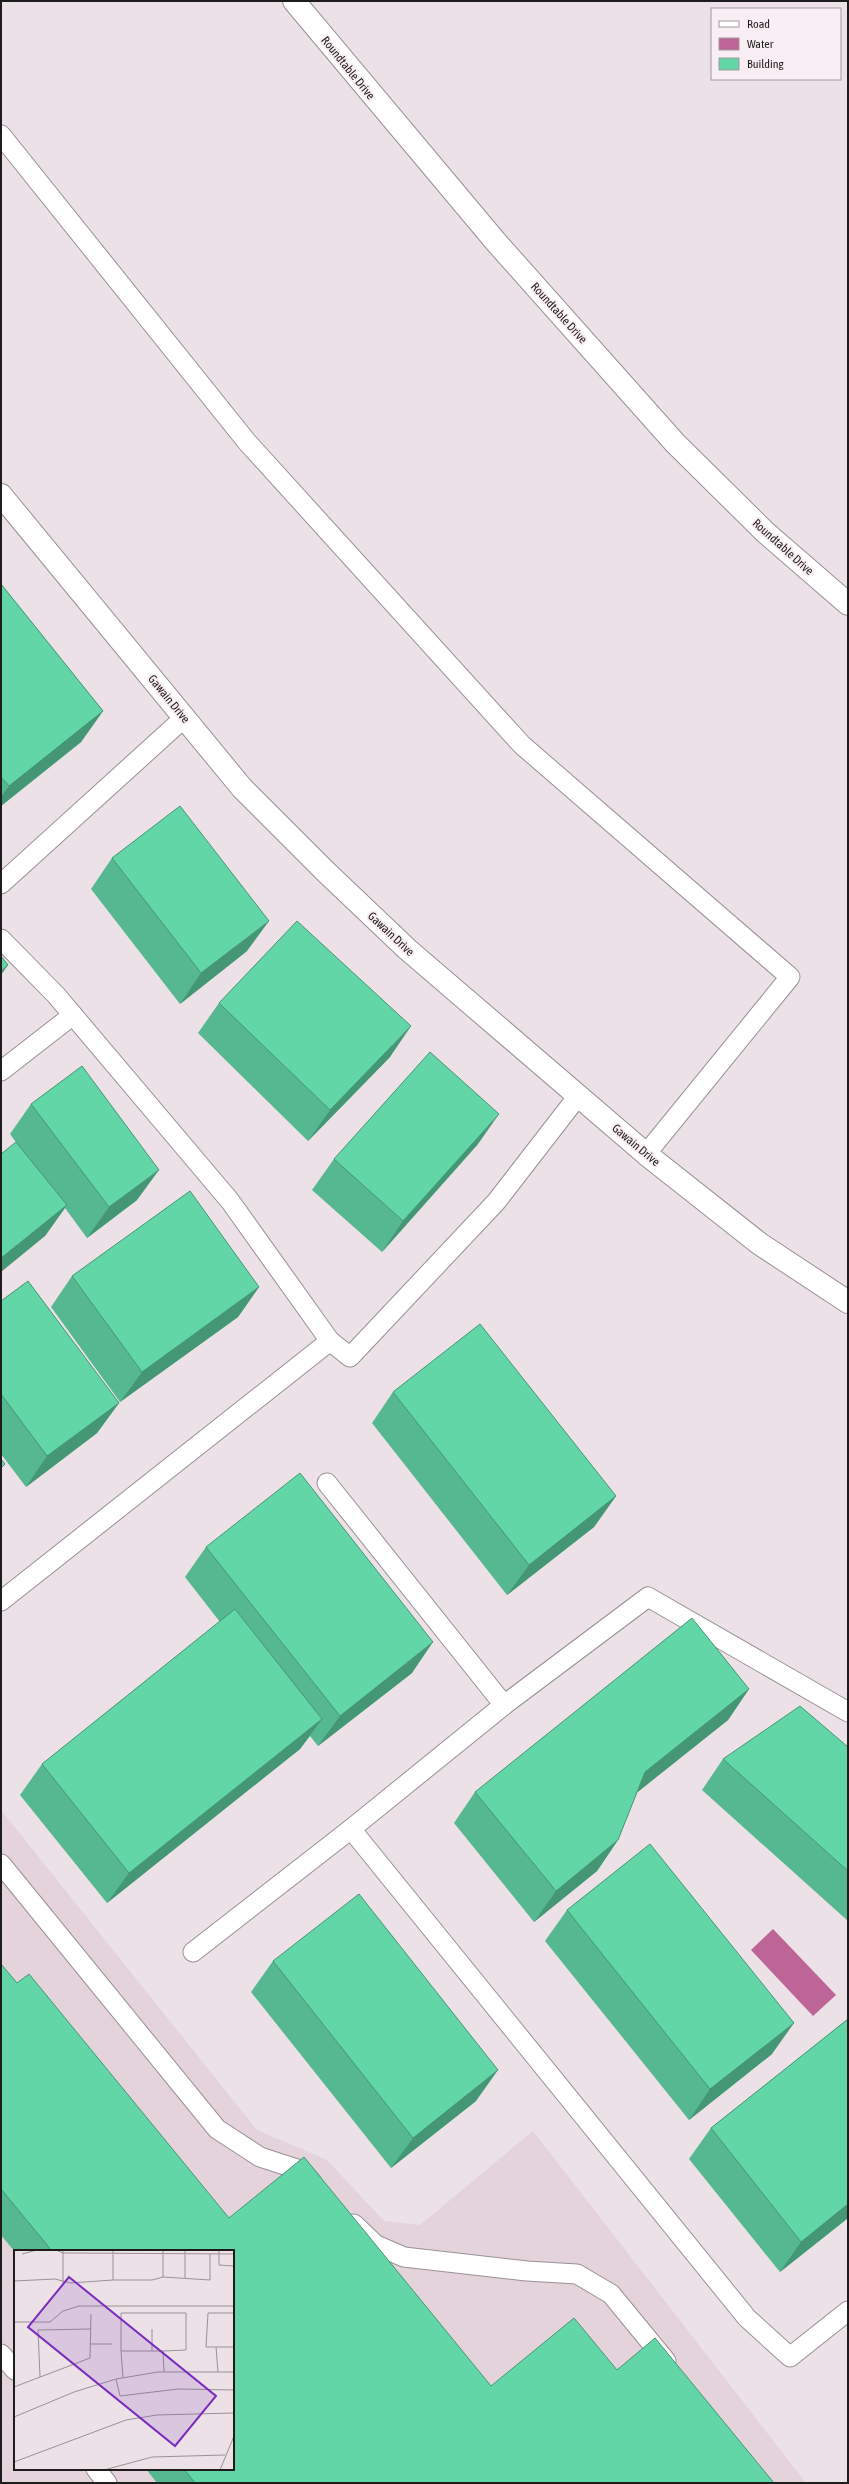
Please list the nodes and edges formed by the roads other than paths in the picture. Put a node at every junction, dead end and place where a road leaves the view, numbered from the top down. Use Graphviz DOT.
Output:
graph roads {
  1 [pos="294,1"];
  2 [pos="1,135"];
  3 [pos="1,495"];
  4 [pos="848,604"];
  5 [pos="184,718"];
  6 [pos="1,884"];
  7 [pos="1,939"];
  8 [pos="73,1015"];
  9 [pos="1,1071"];
  10 [pos="578,1096"];
  11 [pos="646,1154"];
  12 [pos="848,1302"];
  13 [pos="330,1340"];
  14 [pos="327,1483"];
  15 [pos="1,1601"];
  16 [pos="504,1705"];
  17 [pos="848,1712"];
  18 [pos="351,1829"];
  19 [pos="1,1864"];
  20 [pos="193,1952"];
  21 [pos="322,2191"];
  22 [pos="343,2213"];
  23 [pos="848,2311"];
  24 [pos="1,2354"];
  25 [pos="14,2369"];
  26 [pos="676,2373"];
  27 [pos="97,2470"];
  28 [pos="107,2483"];
  1 -- 4 [label="street, Roundtable Drive"];
  2 -- 11 [label="lane"];
  3 -- 5 [label="street, Gawain Drive"];
  5 -- 6 [label="lane"];
  5 -- 10 [label="street, Gawain Drive"];
  7 -- 8 [label="lane"];
  8 -- 9 [label="lane"];
  8 -- 13 [label="lane"];
  10 -- 11 [label="street, Gawain Drive"];
  10 -- 13 [label="lane"];
  11 -- 12 [label="street, Gawain Drive"];
  13 -- 15 [label="lane"];
  14 -- 16 [label="lane"];
  16 -- 17 [label="lane"];
  16 -- 18 [label="lane"];
  18 -- 20 [label="lane"];
  18 -- 23 [label="lane"];
  19 -- 21 [label="lane"];
  22 -- 26 [label="lane"];
  24 -- 25 [label="lane"];
  27 -- 28 [label="lane"];
}
